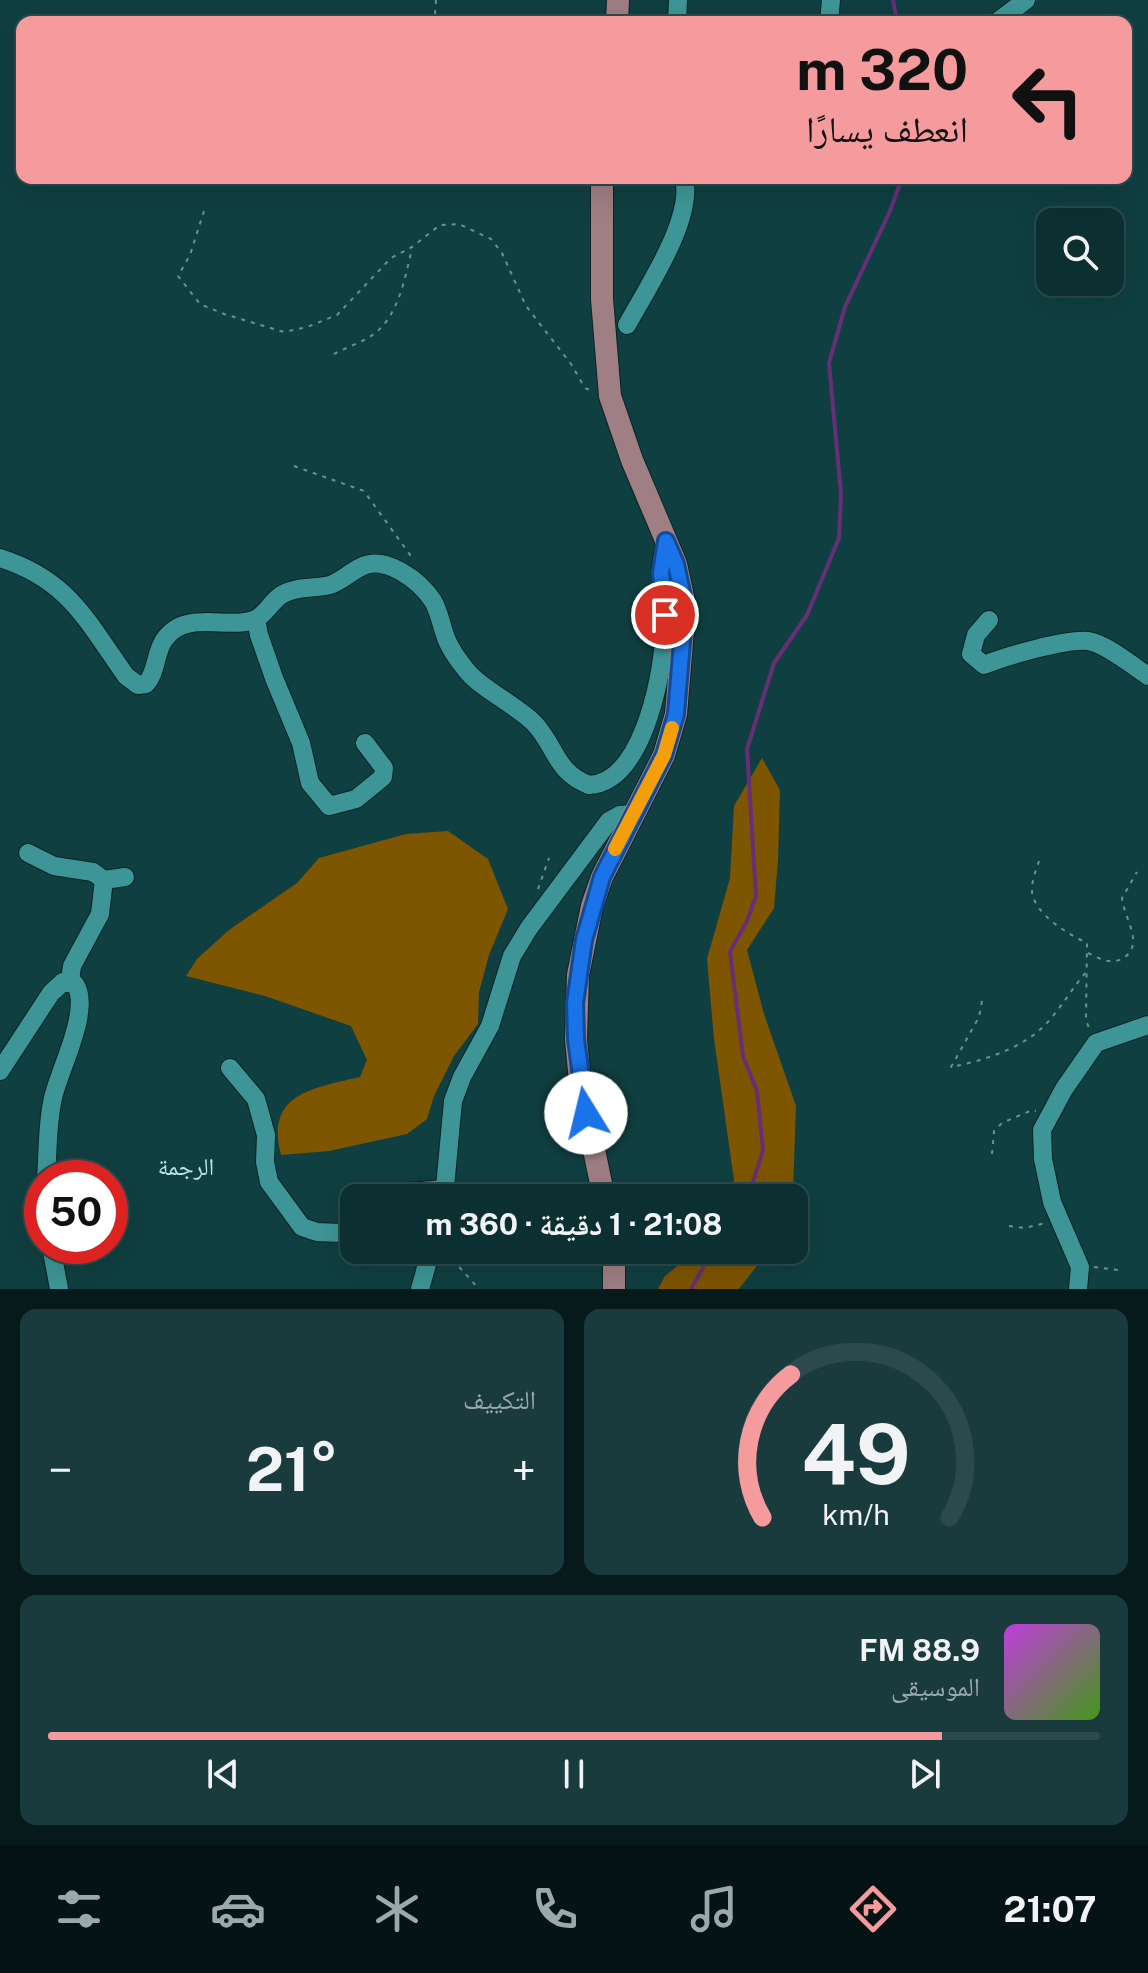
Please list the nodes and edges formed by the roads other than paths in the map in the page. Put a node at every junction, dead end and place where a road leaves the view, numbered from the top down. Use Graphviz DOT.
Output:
graph roads {
  1 [pos="1026,0"];
  2 [pos="1005,16"];
  3 [pos="602,184"];
  4 [pos="684,184"];
  5 [pos="627,325"];
  6 [pos="666,541"];
  7 [pos="0,558"];
  8 [pos="256,619"];
  9 [pos="989,620"];
  10 [pos="1148,676"];
  11 [pos="365,743"];
  12 [pos="632,814"];
  13 [pos="28,853"];
  14 [pos="125,877"];
  15 [pos="104,880"];
  16 [pos="70,981"];
  17 [pos="1148,1025"];
  18 [pos="230,1068"];
  19 [pos="0,1071"];
  20 [pos="47,1160"];
  21 [pos="446,1184"];
  22 [pos="601,1184"];
  23 [pos="340,1233"];
  24 [pos="54,1264"];
  25 [pos="427,1264"];
  26 [pos="614,1264"];
  27 [pos="59,1289"];
  28 [pos="420,1289"];
  29 [pos="614,1289"];
  30 [pos="1078,1289"];
  1 -- 2 [label="street"];
  3 -- 6 [label="main road"];
  4 -- 5 [label="street"];
  6 -- 8 [label="street"];
  6 -- 12 [label="main road"];
  7 -- 8 [label="street"];
  8 -- 11 [label="street"];
  9 -- 10 [label="street"];
  12 -- 21 [label="street"];
  12 -- 22 [label="main road"];
  13 -- 15 [label="street"];
  14 -- 15 [label="street"];
  15 -- 16 [label="street"];
  16 -- 19 [label="street"];
  16 -- 20 [label="street"];
  17 -- 30 [label="street"];
  18 -- 23 [label="street"];
  24 -- 27 [label="street"];
  25 -- 28 [label="street"];
  26 -- 29 [label="main road"];
}
